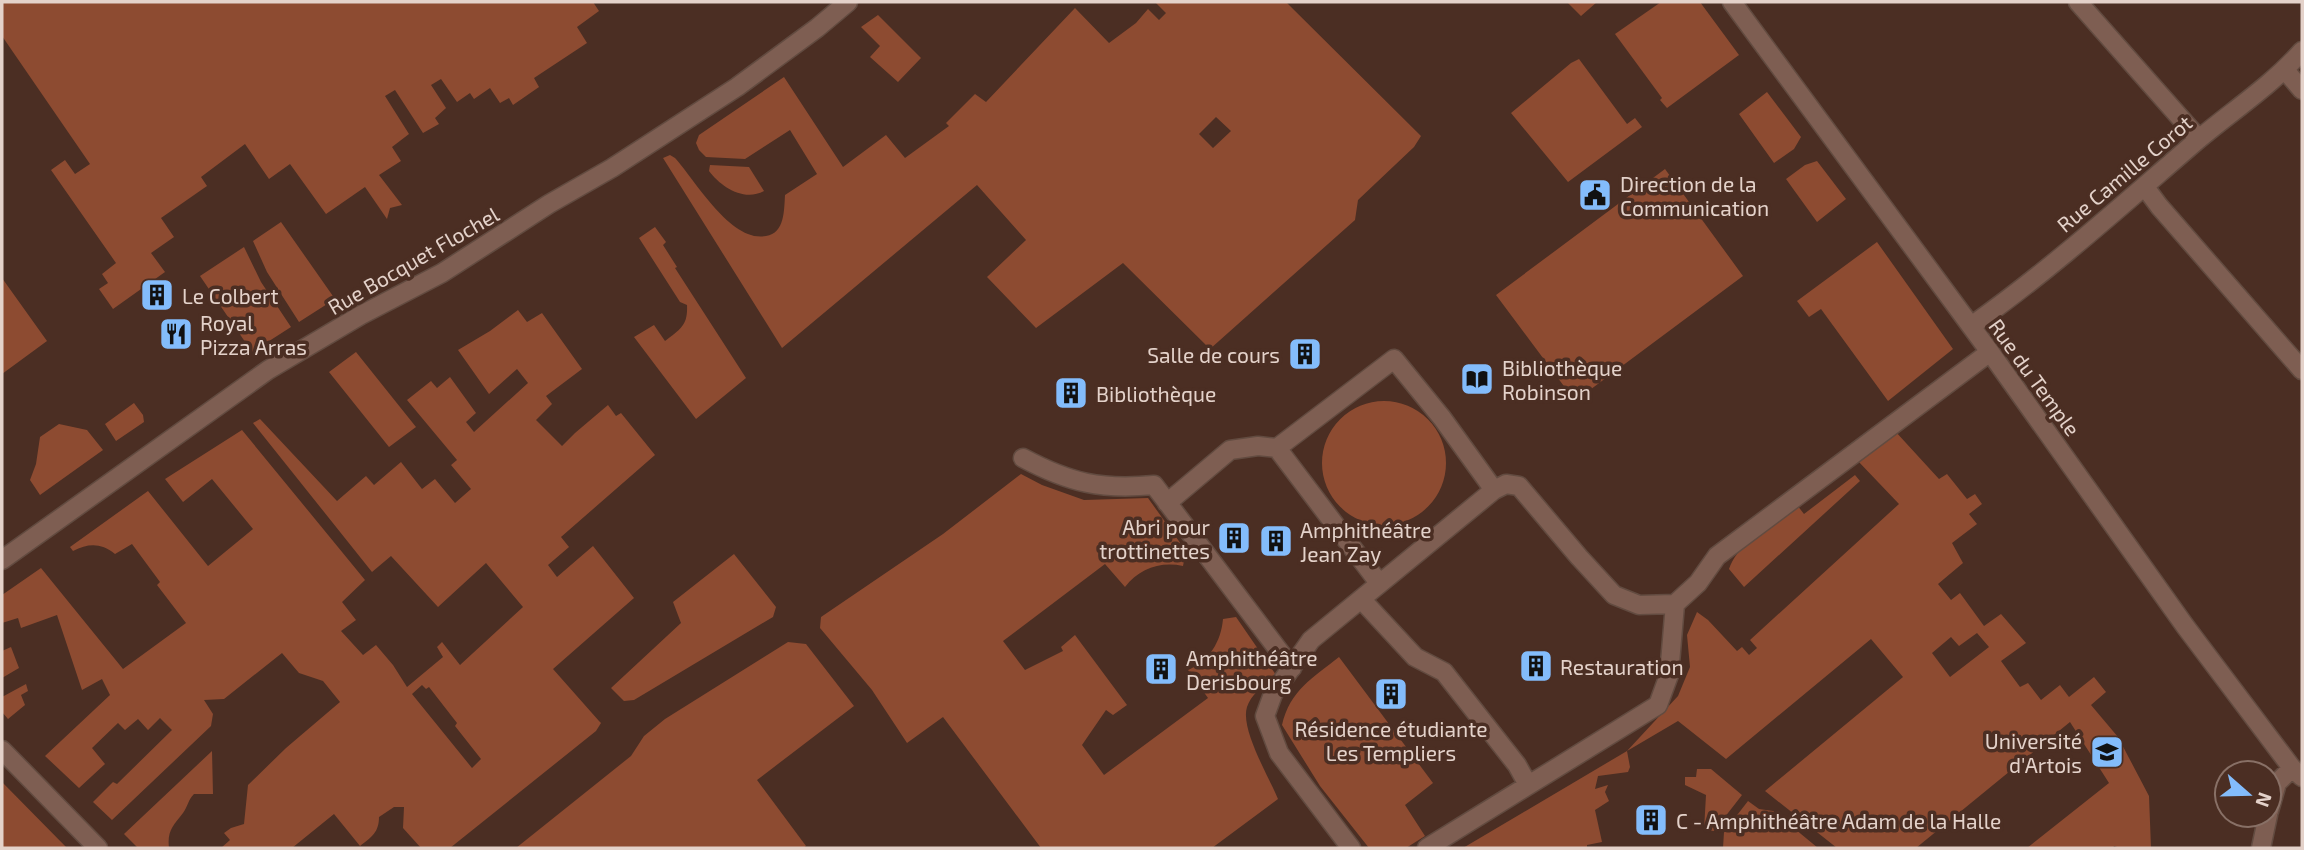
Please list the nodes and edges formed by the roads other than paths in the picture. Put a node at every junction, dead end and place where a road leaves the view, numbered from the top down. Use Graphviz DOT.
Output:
graph roads {
  1 [pos="848,2"];
  2 [pos="1732,2"];
  3 [pos="2078,2"];
  4 [pos="2302,51"];
  5 [pos="2285,70"];
  6 [pos="2302,90"];
  7 [pos="2199,139"];
  8 [pos="2145,187"];
  9 [pos="1971,326"];
  10 [pos="1990,352"];
  11 [pos="2302,370"];
  12 [pos="1277,448"];
  13 [pos="1023,458"];
  14 [pos="1494,490"];
  15 [pos="1167,503"];
  16 [pos="2,560"];
  17 [pos="1379,583"];
  18 [pos="1361,598"];
  19 [pos="1675,604"];
  20 [pos="1292,668"];
  21 [pos="2,750"];
  22 [pos="2297,772"];
  23 [pos="1528,785"];
  24 [pos="2265,829"];
  25 [pos="98,848"];
  26 [pos="1351,848"];
  27 [pos="1427,848"];
  28 [pos="2261,848"];
  1 -- 16 [label="street, Rue Bocquet Flochel"];
  2 -- 9 [label="street, Rue du Temple"];
  3 -- 7 [label="street"];
  4 -- 5 [label="street, Rue Camille Corot"];
  5 -- 6 [label="street"];
  5 -- 7 [label="street, Rue Camille Corot"];
  7 -- 8 [label="street, Rue Camille Corot"];
  8 -- 9 [label="street, Rue Camille Corot"];
  8 -- 11 [label="street"];
  9 -- 10 [label="street, Rue du Temple"];
  10 -- 19 [label="street"];
  10 -- 22 [label="street, Rue du Temple"];
  12 -- 14 [label="street"];
  12 -- 15 [label="street"];
  12 -- 17 [label="street"];
  13 -- 15 [label="street"];
  14 -- 17 [label="street"];
  14 -- 19 [label="street"];
  15 -- 20 [label="street"];
  17 -- 18 [label="street"];
  18 -- 20 [label="street"];
  18 -- 23 [label="street"];
  19 -- 23 [label="street"];
  20 -- 26 [label="street"];
  21 -- 25 [label="street"];
  23 -- 27 [label="street"];
  24 -- 28 [label="street"];
}
